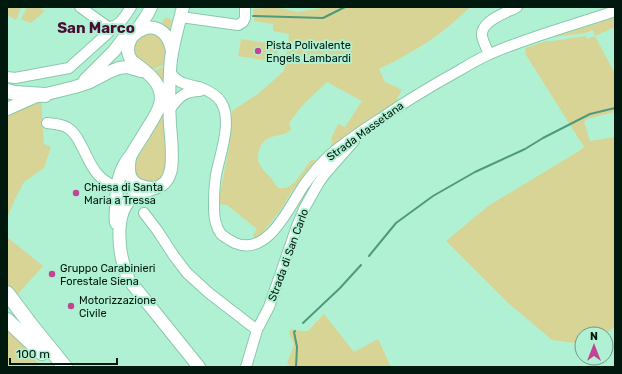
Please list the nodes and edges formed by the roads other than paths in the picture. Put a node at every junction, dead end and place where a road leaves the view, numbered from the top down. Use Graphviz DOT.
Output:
graph roads {
  1 [pos="80,7"];
  2 [pos="144,7"];
  3 [pos="151,7"];
  4 [pos="245,7"];
  5 [pos="517,7"];
  6 [pos="129,8"];
  7 [pos="615,11"];
  8 [pos="182,12"];
  9 [pos="108,27"];
  10 [pos="130,38"];
  11 [pos="114,51"];
  12 [pos="172,52"];
  13 [pos="489,54"];
  14 [pos="170,72"];
  15 [pos="148,73"];
  16 [pos="7,77"];
  17 [pos="80,85"];
  18 [pos="7,91"];
  19 [pos="207,91"];
  20 [pos="45,95"];
  21 [pos="7,109"];
  22 [pos="170,109"];
  23 [pos="47,123"];
  24 [pos="360,133"];
  25 [pos="131,155"];
  26 [pos="155,188"];
  27 [pos="116,191"];
  28 [pos="130,201"];
  29 [pos="144,213"];
  30 [pos="119,231"];
  31 [pos="7,293"];
  32 [pos="7,307"];
  33 [pos="7,320"];
  34 [pos="257,330"];
  35 [pos="42,352"];
  36 [pos="55,367"];
  37 [pos="65,367"];
  38 [pos="199,367"];
  39 [pos="246,367"];
  1 -- 9 [label="street"];
  2 -- 11 [label="main road"];
  3 -- 10 [label="main road"];
  4 -- 8 [label="street"];
  5 -- 13 [label="street"];
  6 -- 9 [label="street"];
  7 -- 13 [label="street, Strada Massetana"];
  8 -- 12 [label="main road"];
  9 -- 16 [label="street"];
  10 -- 11 [label="main road"];
  10 -- 12 [label="main road"];
  10 -- 15 [label="main road"];
  11 -- 17 [label="main road"];
  12 -- 14 [label="main road"];
  13 -- 24 [label="street, Strada Massetana"];
  14 -- 19 [label="street, Strada Massetana"];
  14 -- 22 [label="main road"];
  15 -- 17 [label="main road"];
  15 -- 25 [label="main road"];
  17 -- 20 [label="main road"];
  18 -- 20 [label="highway"];
  19 -- 22 [label="street"];
  19 -- 24 [label="street, Strada Massetana"];
  20 -- 21 [label="main road"];
  22 -- 26 [label="main road"];
  23 -- 27 [label="street"];
  24 -- 34 [label="street, Strada di San Carlo"];
  25 -- 26 [label="main road"];
  25 -- 27 [label="main road"];
  26 -- 28 [label="main road"];
  27 -- 28 [label="main road"];
  27 -- 30 [label="main road"];
  28 -- 30 [label="main road"];
  29 -- 34 [label="street"];
  30 -- 38 [label="main road"];
  31 -- 37 [label="highway"];
  32 -- 35 [label="highway"];
  33 -- 35 [label="highway"];
  34 -- 39 [label="street, Strada di San Carlo"];
  35 -- 36 [label="highway"];
}
